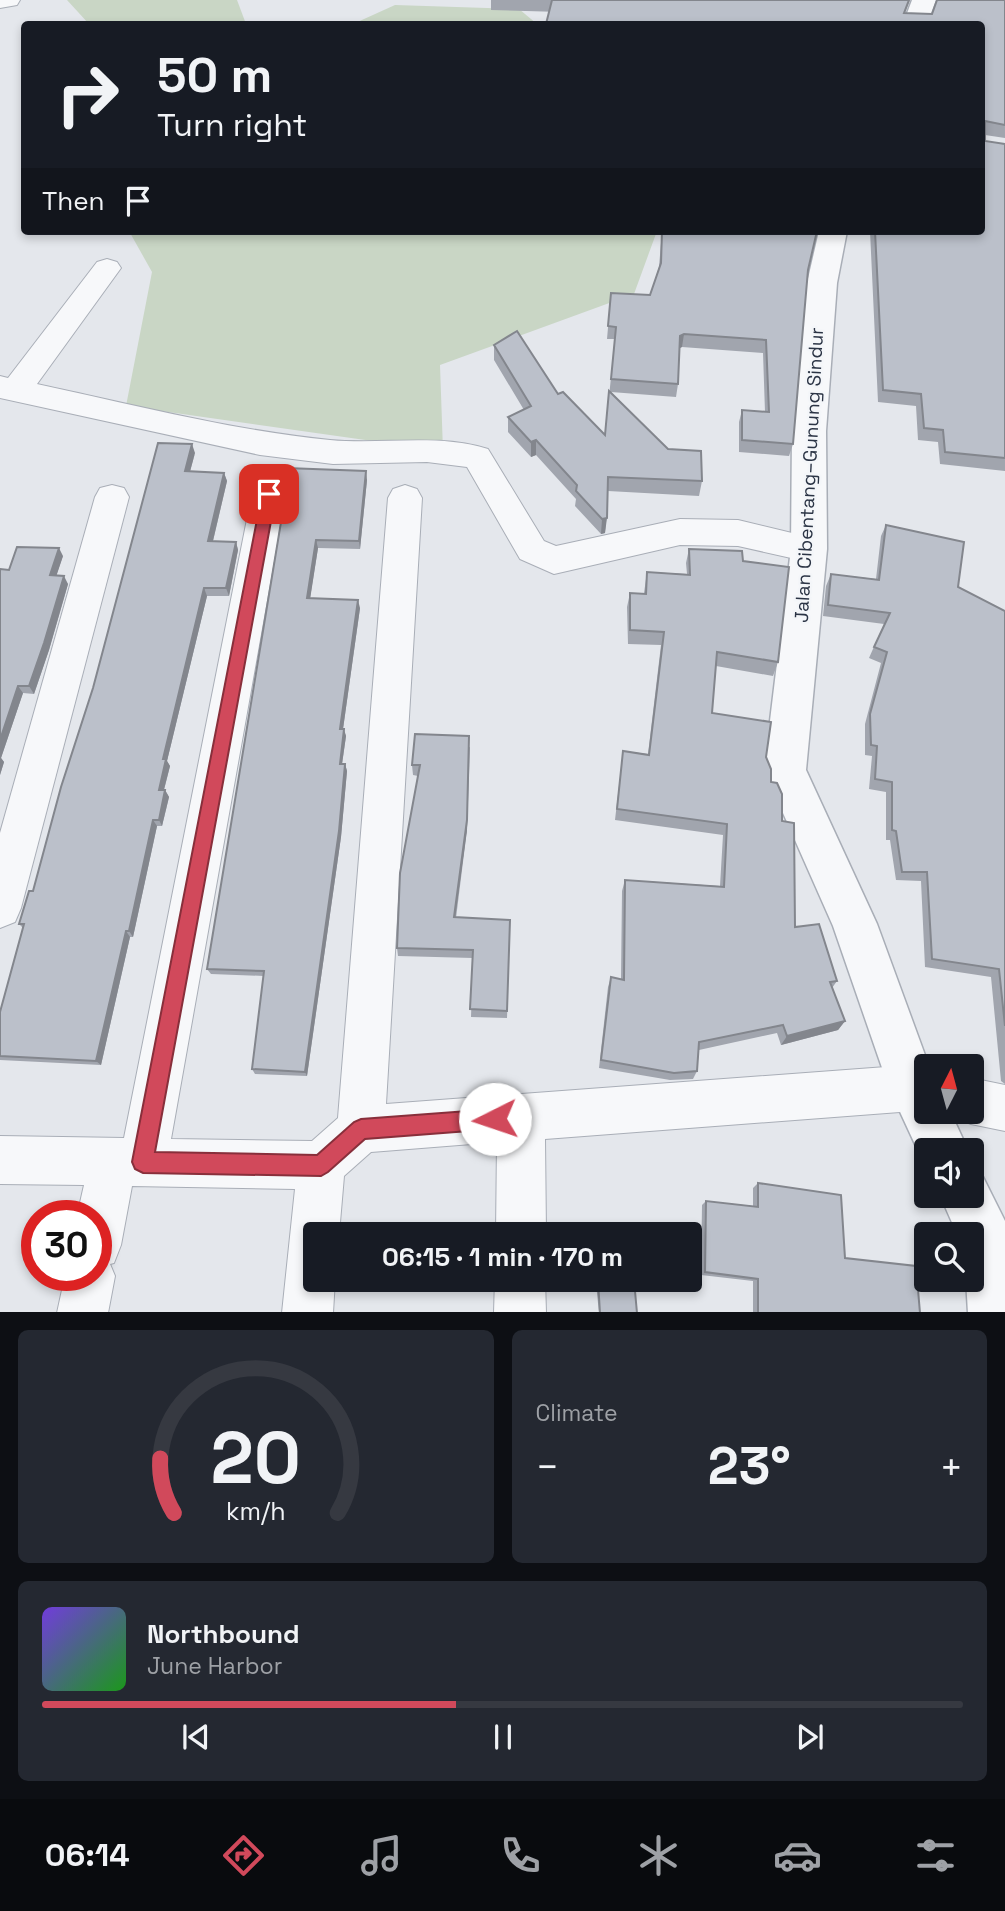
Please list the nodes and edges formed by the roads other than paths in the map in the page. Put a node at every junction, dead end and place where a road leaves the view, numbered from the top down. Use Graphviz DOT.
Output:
graph roads {
  1 [pos="9,0"];
  2 [pos="924,0"];
  3 [pos="0,1"];
  4 [pos="916,21"];
  5 [pos="831,235"];
  6 [pos="107,268"];
  7 [pos="8,388"];
  8 [pos="269,494"];
  9 [pos="113,498"];
  10 [pos="405,498"];
  11 [pos="809,549"];
  12 [pos="0,908"];
  13 [pos="914,1077"];
  14 [pos="914,1090"];
  15 [pos="984,1104"];
  16 [pos="1005,1108"];
  17 [pos="521,1117"];
  18 [pos="361,1129"];
  19 [pos="0,1160"];
  20 [pos="128,1162"];
  21 [pos="321,1165"];
  22 [pos="112,1204"];
  23 [pos="971,1208"];
  24 [pos="521,1222"];
  25 [pos="87,1291"];
  26 [pos="520,1292"];
  27 [pos="82,1312"];
  28 [pos="307,1312"];
  29 [pos="520,1312"];
  30 [pos="995,1312"];
  1 -- 3 [label="street"];
  2 -- 4 [label="street"];
  5 -- 11 [label="street, Jalan Cibentang–Gunung Sindur"];
  6 -- 7 [label="street"];
  7 -- 11 [label="street"];
  8 -- 20 [label="street"];
  9 -- 12 [label="street"];
  10 -- 18 [label="street"];
  11 -- 13 [label="street, Jalan Cibentang–Gunung Sindur"];
  14 -- 17 [label="street"];
  15 -- 16 [label="street"];
  17 -- 18 [label="street"];
  17 -- 24 [label="street"];
  18 -- 21 [label="street"];
  19 -- 20 [label="street"];
  20 -- 21 [label="street"];
  20 -- 22 [label="street"];
  21 -- 28 [label="street"];
  23 -- 30 [label="street"];
  25 -- 27 [label="street"];
  26 -- 29 [label="street"];
}
